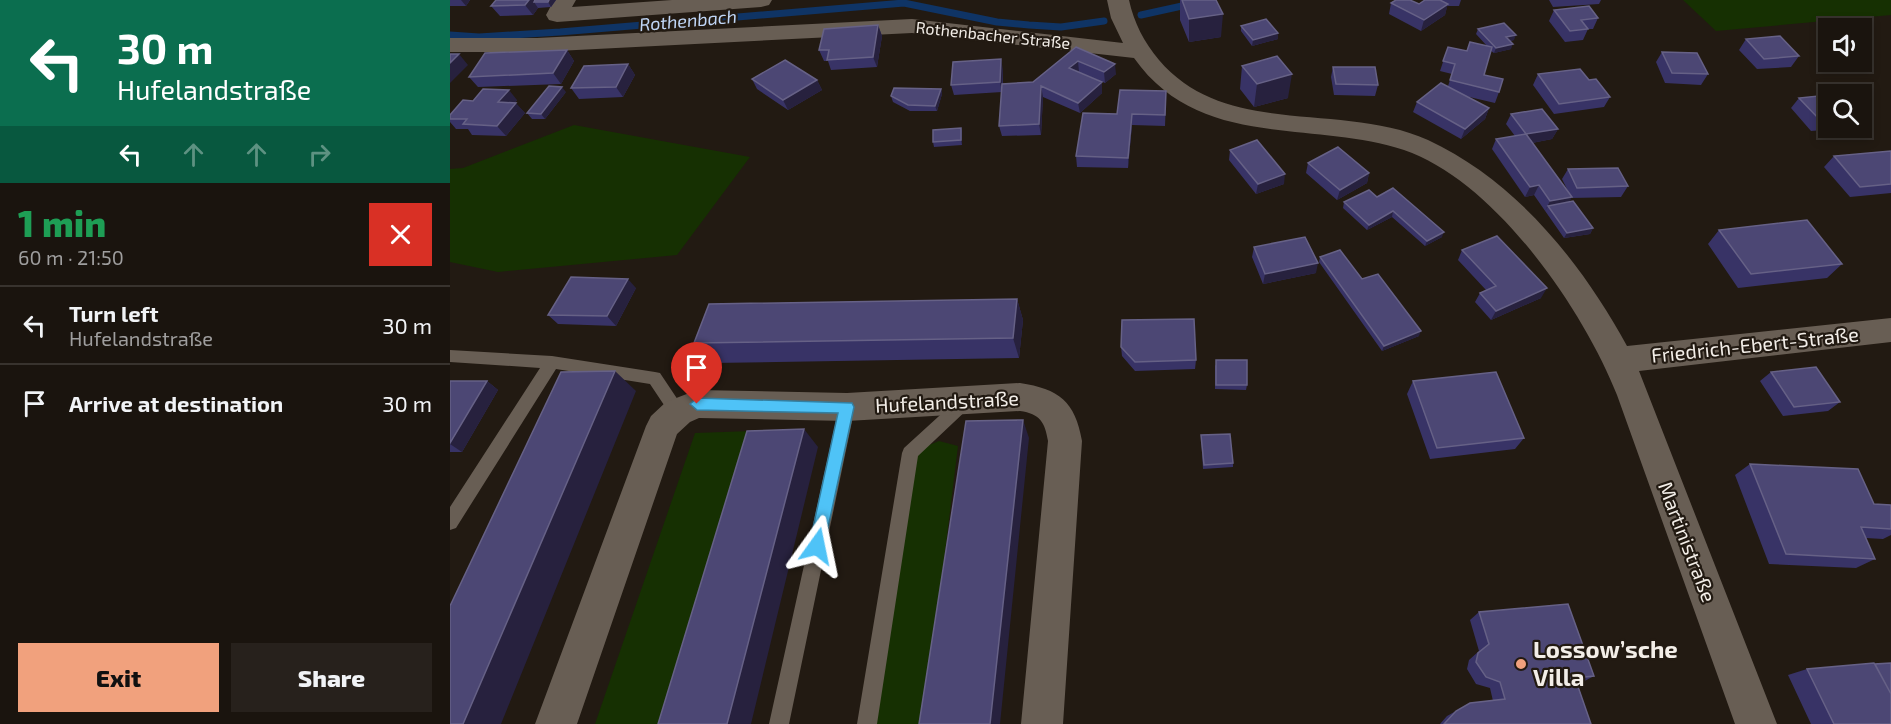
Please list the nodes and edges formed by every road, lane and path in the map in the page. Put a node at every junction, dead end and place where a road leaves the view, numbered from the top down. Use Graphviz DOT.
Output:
graph roads {
  1 [pos="565,0"];
  2 [pos="761,0"];
  3 [pos="1118,0"];
  4 [pos="450,45"];
  5 [pos="1139,52"];
  6 [pos="1891,330"];
  7 [pos="450,356"];
  8 [pos="1618,360"];
  9 [pos="552,362"];
  10 [pos="966,401"];
  11 [pos="847,407"];
  12 [pos="678,412"];
  13 [pos="450,522"];
  14 [pos="556,724"];
  15 [pos="779,724"];
  16 [pos="867,724"];
  17 [pos="1042,724"];
  18 [pos="1756,724"];
  1 -- 2 [label="street"];
  3 -- 5 [label="street, Martinistraße"];
  4 -- 5 [label="street, Rothenbacher Straße"];
  5 -- 8 [label="street, Martinistraße"];
  6 -- 8 [label="street, Friedrich-Ebert-Straße"];
  7 -- 9 [label="lane"];
  8 -- 18 [label="street, Martinistraße"];
  9 -- 12 [label="lane"];
  9 -- 13 [label="lane"];
  10 -- 11 [label="street, Hufelandstraße"];
  10 -- 16 [label="lane"];
  10 -- 17 [label="street, Hufelandstraße"];
  11 -- 12 [label="street, Hufelandstraße"];
  11 -- 15 [label="lane"];
  12 -- 14 [label="street"];
}
